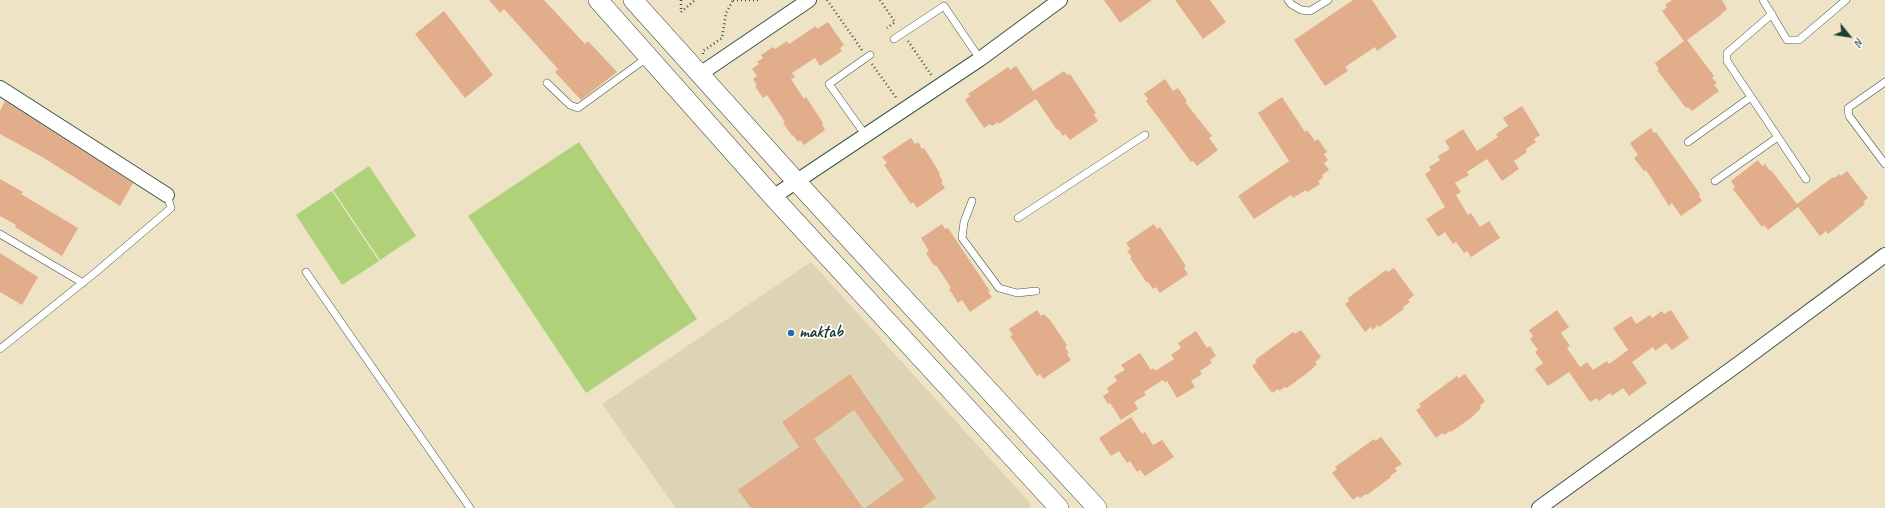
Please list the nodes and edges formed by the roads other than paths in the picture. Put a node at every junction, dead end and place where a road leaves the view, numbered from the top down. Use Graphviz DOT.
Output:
graph roads {
  1 [pos="598,0"];
  2 [pos="633,0"];
  3 [pos="809,0"];
  4 [pos="1288,0"];
  5 [pos="1328,0"];
  6 [pos="1762,0"];
  7 [pos="1846,0"];
  8 [pos="1055,1"];
  9 [pos="1772,14"];
  10 [pos="894,39"];
  11 [pos="870,55"];
  12 [pos="649,57"];
  13 [pos="980,59"];
  14 [pos="703,72"];
  15 [pos="1885,82"];
  16 [pos="547,83"];
  17 [pos="0,88"];
  18 [pos="1751,98"];
  19 [pos="1145,135"];
  20 [pos="866,136"];
  21 [pos="1778,137"];
  22 [pos="1688,142"];
  23 [pos="1885,164"];
  24 [pos="1806,179"];
  25 [pos="796,181"];
  26 [pos="1715,181"];
  27 [pos="168,195"];
  28 [pos="773,197"];
  29 [pos="972,200"];
  30 [pos="1018,218"];
  31 [pos="0,234"];
  32 [pos="1885,255"];
  33 [pos="306,272"];
  34 [pos="83,283"];
  35 [pos="1036,292"];
  36 [pos="0,349"];
  37 [pos="470,508"];
  38 [pos="1059,508"];
  39 [pos="1097,508"];
  40 [pos="1539,508"];
  1 -- 12 [label="street"];
  2 -- 14 [label="street"];
  3 -- 14 [label="street"];
  4 -- 5 [label="lane"];
  6 -- 9 [label="lane"];
  7 -- 9 [label="lane"];
  8 -- 13 [label="street"];
  9 -- 18 [label="lane"];
  10 -- 13 [label="lane"];
  11 -- 20 [label="lane"];
  12 -- 16 [label="lane"];
  12 -- 28 [label="street"];
  13 -- 20 [label="street"];
  14 -- 25 [label="street"];
  15 -- 23 [label="lane"];
  17 -- 27 [label="street"];
  18 -- 21 [label="lane"];
  18 -- 22 [label="lane"];
  19 -- 30 [label="lane"];
  20 -- 25 [label="street"];
  21 -- 24 [label="lane"];
  21 -- 26 [label="lane"];
  25 -- 28 [label="street"];
  25 -- 39 [label="street"];
  27 -- 34 [label="lane"];
  28 -- 38 [label="street"];
  29 -- 35 [label="lane"];
  31 -- 34 [label="lane"];
  32 -- 40 [label="street"];
  33 -- 37 [label="lane"];
  34 -- 36 [label="lane"];
}
